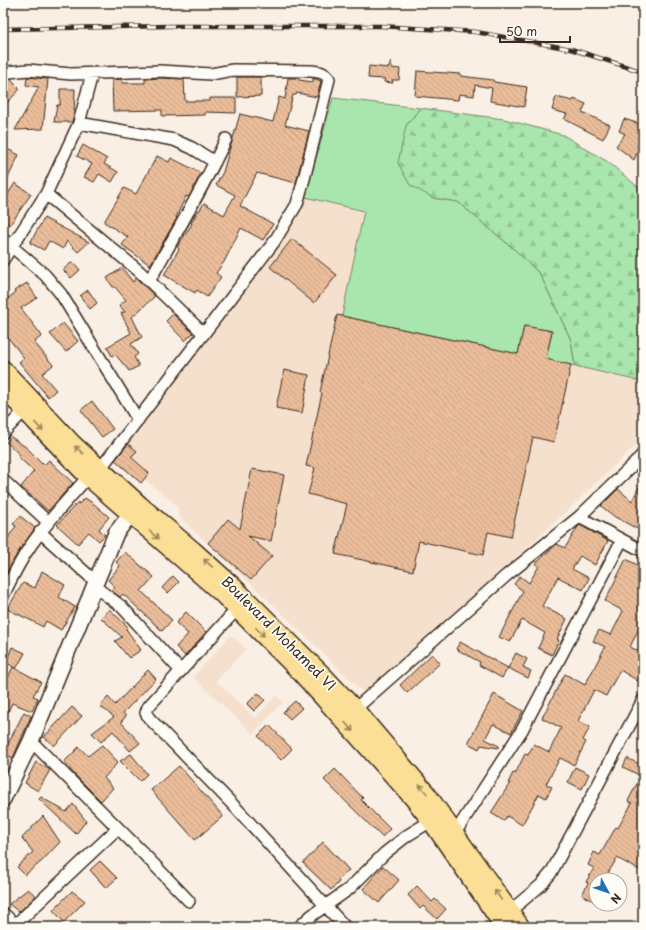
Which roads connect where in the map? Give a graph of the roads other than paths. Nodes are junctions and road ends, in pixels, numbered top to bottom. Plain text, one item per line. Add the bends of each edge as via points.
1 (92, 74) junction
2 (3, 75) edge
3 (79, 123) junction
4 (226, 139) dead end
5 (215, 162) junction
6 (46, 194) junction
7 (3, 239) edge
8 (12, 247) junction
9 (3, 260) edge
10 (149, 281) junction
11 (204, 334) junction
12 (3, 369) edge
13 (3, 388) edge
14 (24, 411) junction
15 (138, 420) junction
16 (3, 433) edge
17 (643, 454) edge
18 (94, 473) junction
19 (3, 480) edge
20 (135, 510) junction
21 (579, 517) junction
22 (48, 522) junction
23 (40, 532) junction
24 (622, 540) junction
25 (643, 551) edge
26 (95, 584) junction
27 (3, 596) edge
28 (237, 609) junction
29 (181, 671) junction
30 (643, 700) edge
31 (355, 710) junction
32 (31, 741) junction
33 (394, 765) junction
34 (3, 799) edge
35 (431, 821) junction
36 (118, 828) junction
37 (455, 833) junction
38 (188, 901) dead end
39 (325, 906) junction
40 (3, 913) edge
41 (507, 920) edge
42 (16, 926) edge
43 (299, 927) edge
44 (346, 927) edge
45 (521, 927) edge

1 - 2 street via 28,70
1 - 3 street
1 - 11 street via 160,71 211,74 233,70 311,71 323,72 329,79 297,204 274,242
3 - 5 street via 174,140
3 - 6 street
4 - 5 street
5 - 10 street
6 - 8 street
6 - 10 street
7 - 8 street
8 - 9 street
8 - 15 street via 45,275 61,294
10 - 11 street
11 - 15 street
18 -> 12 main road, Boulevard Mohamed VI via 73,444
13 - 14 main road, Boulevard Mohamed VI
14 - 16 street
14 -> 18 main road, Boulevard Mohamed VI
15 - 18 street
17 - 21 street
18 - 20 main road, Boulevard Mohamed VI
18 - 22 street
19 - 22 street
20 - 26 street via 116,534
20 -> 28 main road, Boulevard Mohamed VI
31 -> 20 main road, Boulevard Mohamed VI via 325,677 194,550
21 - 24 street
21 - 31 street via 507,575
22 - 23 street
23 - 26 street
23 - 27 street
24 - 25 street
24 - 37 street via 522,730
26 - 29 street via 122,607
26 - 32 street
28 - 29 street
28 -> 33 main road, Boulevard Mohamed VI
29 - 39 street via 148,707 146,713 149,718 237,808
30 - 41 street via 551,874
31 - 33 main road, Boulevard Mohamed VI
32 - 34 street
32 - 36 street
33 - 35 main road, Boulevard Mohamed VI
37 -> 33 main road, Boulevard Mohamed VI via 427,794
35 - 39 street via 385,853 349,889
35 - 41 main road, Boulevard Mohamed VI
36 - 38 street
36 - 42 street
41 -> 37 main road, Boulevard Mohamed VI
39 - 43 street
39 - 44 street
40 - 42 street
41 - 45 main road, Boulevard Mohamed VI

